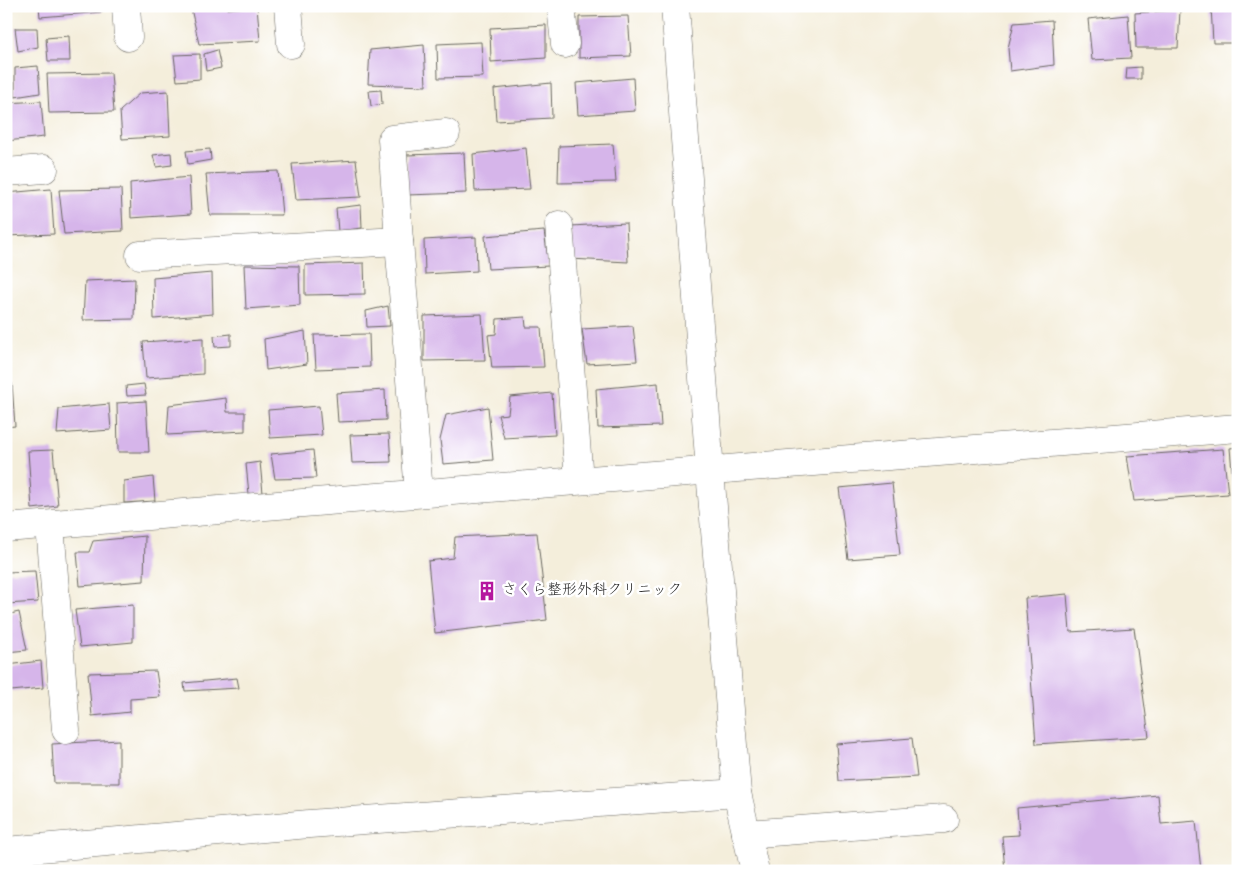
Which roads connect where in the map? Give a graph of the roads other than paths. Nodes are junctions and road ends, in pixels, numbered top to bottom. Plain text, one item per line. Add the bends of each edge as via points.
1 (126, 6) edge
2 (288, 6) edge
3 (561, 6) edge
4 (675, 6) edge
5 (128, 37) dead end
6 (291, 44) dead end
7 (565, 44) dead end
8 (446, 133) dead end
9 (44, 169) dead end
10 (6, 172) edge
11 (559, 225) dead end
12 (399, 241) junction
13 (140, 255) dead end
14 (1238, 428) edge
15 (710, 471) junction
16 (579, 480) junction
17 (419, 493) junction
18 (50, 525) junction
19 (6, 528) edge
20 (66, 730) dead end
21 (737, 793) junction
22 (944, 819) dead end
23 (746, 834) junction
24 (6, 851) edge
25 (755, 871) edge

1 - 5 street
2 - 6 street
3 - 7 street
4 - 15 street
8 - 12 street via 392,139
9 - 10 street
11 - 16 street
12 - 13 street
12 - 17 street
14 - 15 street
15 - 16 street
15 - 21 street
16 - 17 street
17 - 18 street
18 - 19 street
18 - 20 street
21 - 23 street
21 - 24 street via 309,824
22 - 23 street
23 - 25 street

